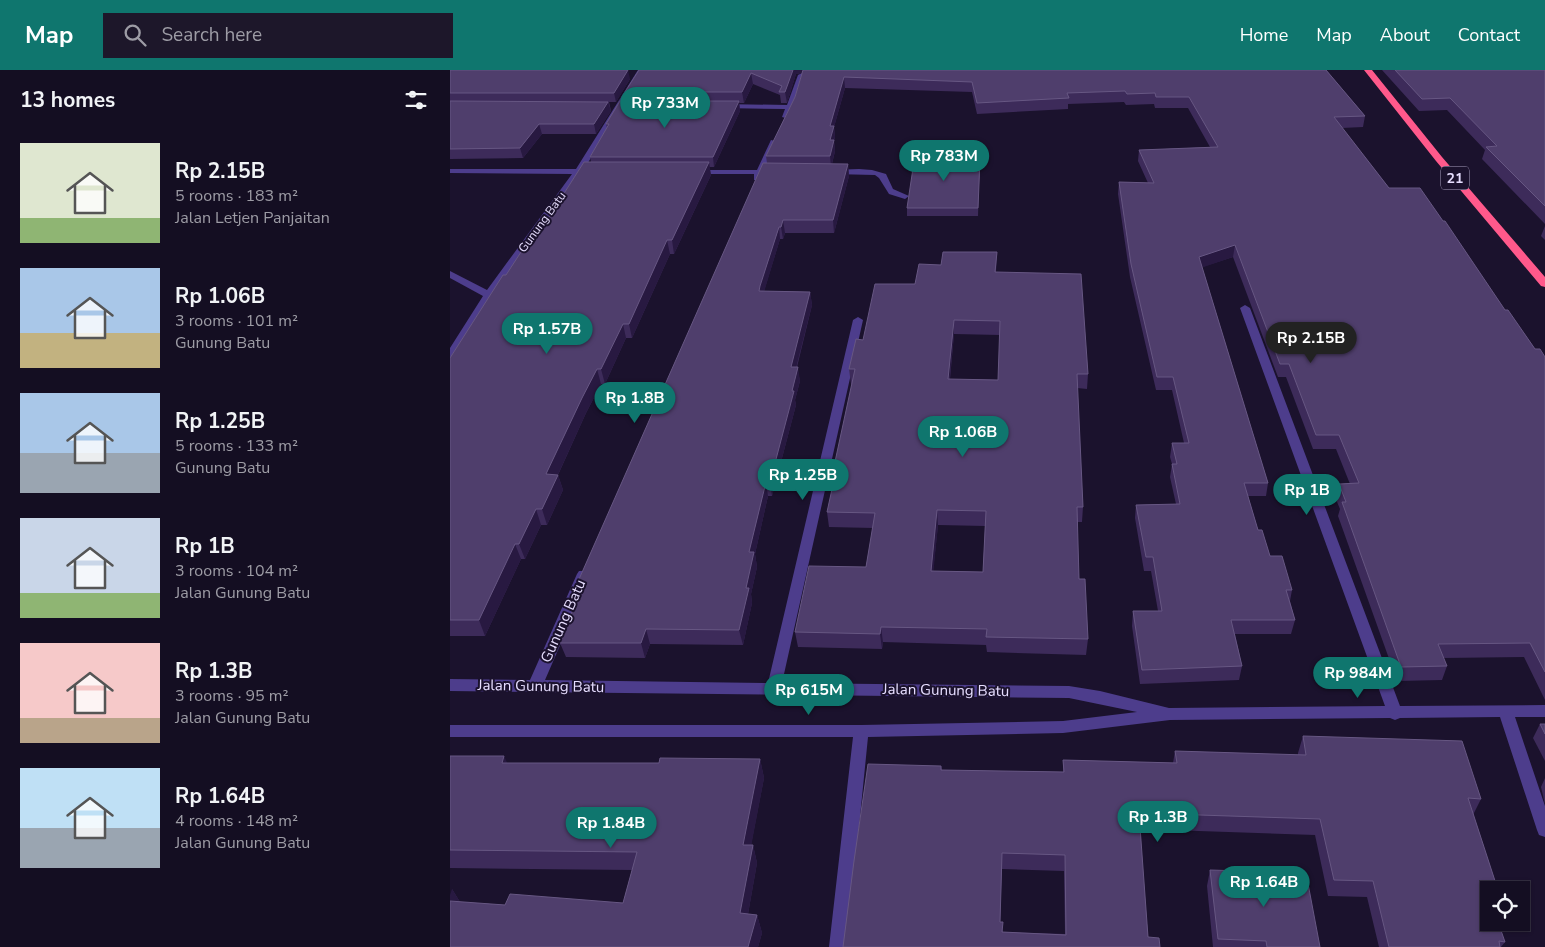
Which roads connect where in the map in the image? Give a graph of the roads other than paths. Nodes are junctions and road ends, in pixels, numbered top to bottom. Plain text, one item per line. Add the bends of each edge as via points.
1 (642, 70) edge
2 (1368, 70) edge
3 (802, 75) edge
4 (715, 106) edge
5 (791, 107) junction
6 (783, 123) edge
7 (779, 131) edge
8 (450, 171) edge
9 (578, 172) junction
10 (606, 172) edge
11 (683, 172) edge
12 (759, 172) junction
13 (775, 172) edge
14 (823, 172) edge
15 (751, 190) edge
16 (905, 196) dead end
17 (450, 274) edge
18 (1545, 284) edge
19 (489, 295) junction
20 (1245, 308) dead end
21 (858, 320) dead end
22 (450, 356) edge
23 (590, 560) edge
24 (450, 685) edge
25 (535, 686) junction
26 (774, 688) junction
27 (1505, 711) junction
28 (1545, 711) edge
29 (1170, 714) junction
30 (1395, 714) junction
31 (450, 731) edge
32 (861, 731) junction
33 (1545, 830) edge
34 (838, 947) edge

1 - 9 street, Gunung Batu
2 - 18 highway, 21
3 - 5 street
4 - 5 street
5 - 6 street
7 - 12 street
8 - 9 street, Gunung Batu
9 - 10 street, Gunung Batu
9 - 19 street, Gunung Batu
11 - 12 street
12 - 13 street
12 - 15 street
14 - 16 street via 875,172 883,176 890,192
17 - 19 street
19 - 22 street, Gunung Batu
20 - 30 street
21 - 26 street
23 - 25 street, Gunung Batu
24 - 25 street, Jalan Gunung Batu
25 - 26 street, Jalan Gunung Batu
26 - 29 street, Jalan Gunung Batu via 1068,692
27 - 28 street, Jalan Gunung Batu
27 - 30 street, Jalan Gunung Batu
27 - 33 street
29 - 30 street, Jalan Gunung Batu
29 - 32 street, Jalan Gunung Batu via 1082,726
31 - 32 street, Jalan Gunung Batu
32 - 34 street

